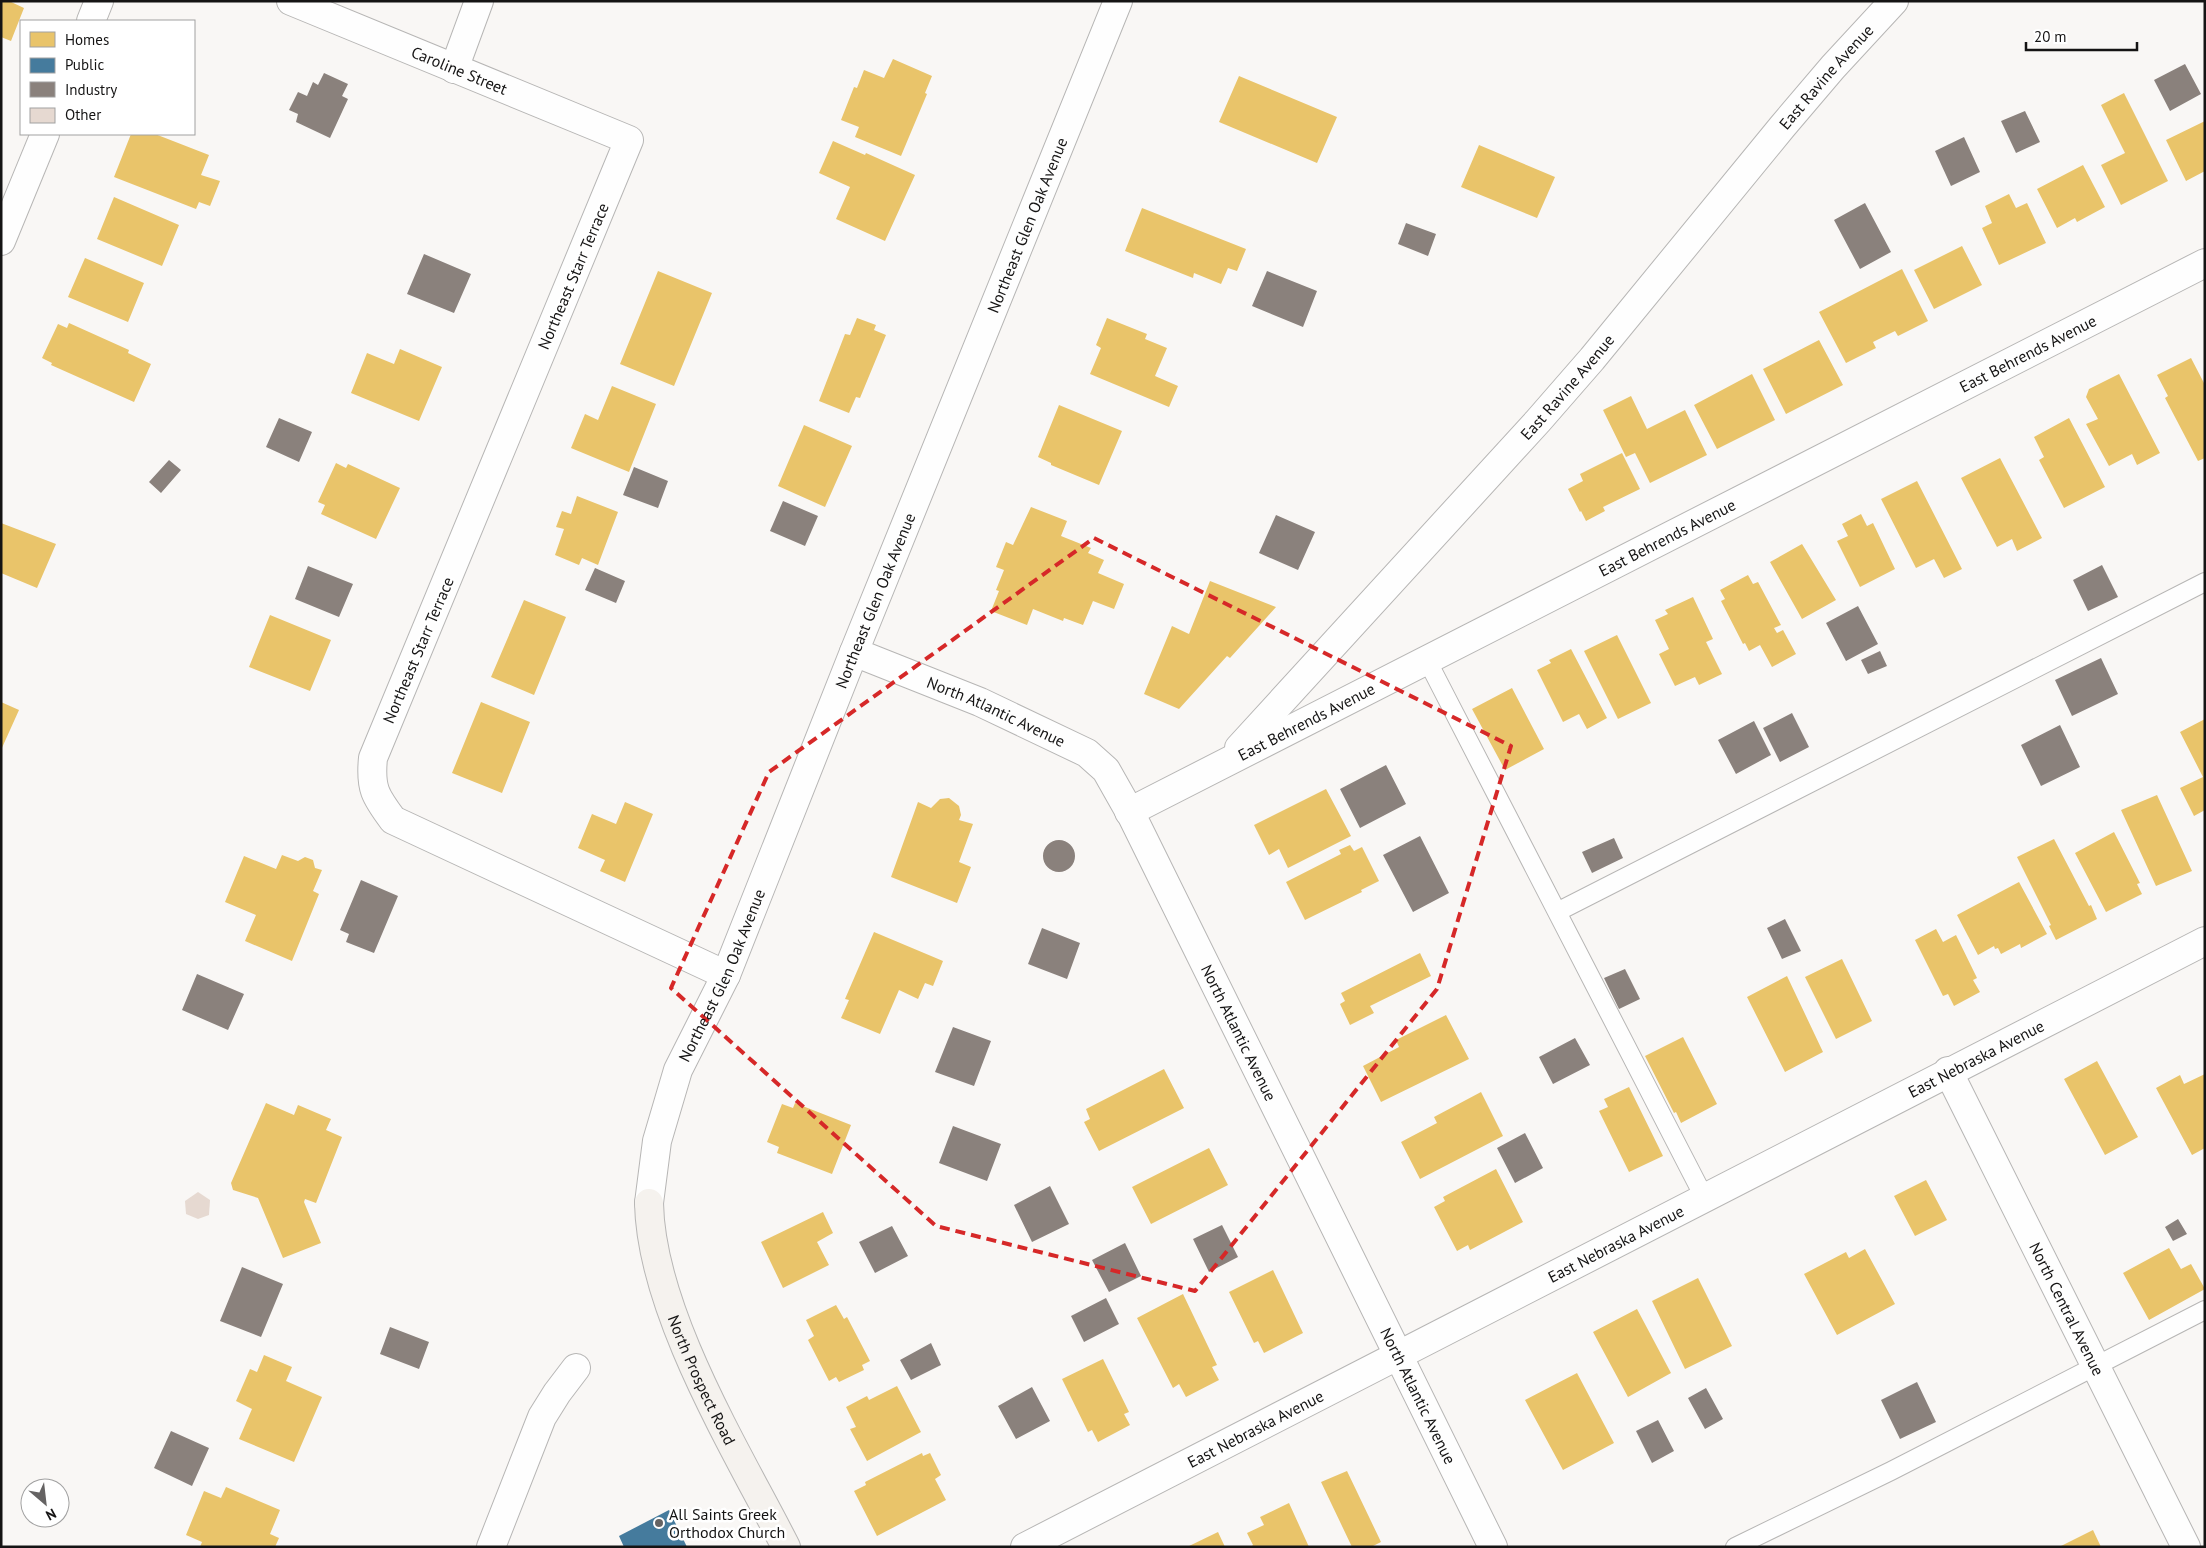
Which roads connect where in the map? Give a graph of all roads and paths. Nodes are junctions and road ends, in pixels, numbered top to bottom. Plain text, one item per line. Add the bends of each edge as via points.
1 (99, 1) edge
2 (290, 1) edge
3 (479, 1) edge
4 (1118, 1) edge
5 (1894, 1) edge
6 (91, 20) edge
7 (454, 69) junction
8 (45, 135) edge
9 (629, 140) joint
10 (1, 241) edge
11 (2205, 263) edge
12 (2205, 582) edge
13 (854, 652) junction
14 (1426, 660) junction
15 (1227, 761) junction
16 (1129, 812) junction
17 (1557, 912) junction
18 (2205, 941) edge
19 (726, 975) junction
20 (1948, 1071) junction
21 (1704, 1197) junction
22 (650, 1203) joint
23 (2205, 1310) edge
24 (1398, 1355) junction
25 (2096, 1366) junction
26 (576, 1368) dead end
27 (491, 1547) edge
28 (786, 1547) edge
29 (1025, 1547) edge
30 (1493, 1547) edge
31 (1735, 1547) edge
32 (2186, 1547) edge

1 - 6 street
2 - 7 street, Caroline Street
3 - 7 street
4 - 13 street, Northeast Glen Oak Avenue
5 - 15 street, East Ravine Avenue via 1769,142 1538,421
7 - 9 street, Caroline Street
8 - 10 street
9 - 19 street, Northeast Starr Terrace via 373,758 371,778 377,799 393,820
11 - 14 street, East Behrends Avenue
12 - 17 lane
13 - 16 street, North Atlantic Avenue via 980,702 1087,752 1106,770
13 - 19 street, Northeast Glen Oak Avenue
14 - 15 street, East Behrends Avenue
14 - 17 lane
15 - 16 street, East Behrends Avenue
16 - 24 street, North Atlantic Avenue
17 - 21 lane
18 - 20 street, East Nebraska Avenue
19 - 22 street, Northeast Glen Oak Avenue via 672,1087 657,1141
20 - 21 street, East Nebraska Avenue
20 - 25 street, North Central Avenue
21 - 24 street, East Nebraska Avenue
22 - 28 main road, North Prospect Road via 652,1236 659,1266 682,1337
23 - 25 lane
24 - 29 street, East Nebraska Avenue
24 - 30 street, North Atlantic Avenue
25 - 31 lane
25 - 32 street, North Central Avenue
26 - 27 street via 542,1417

